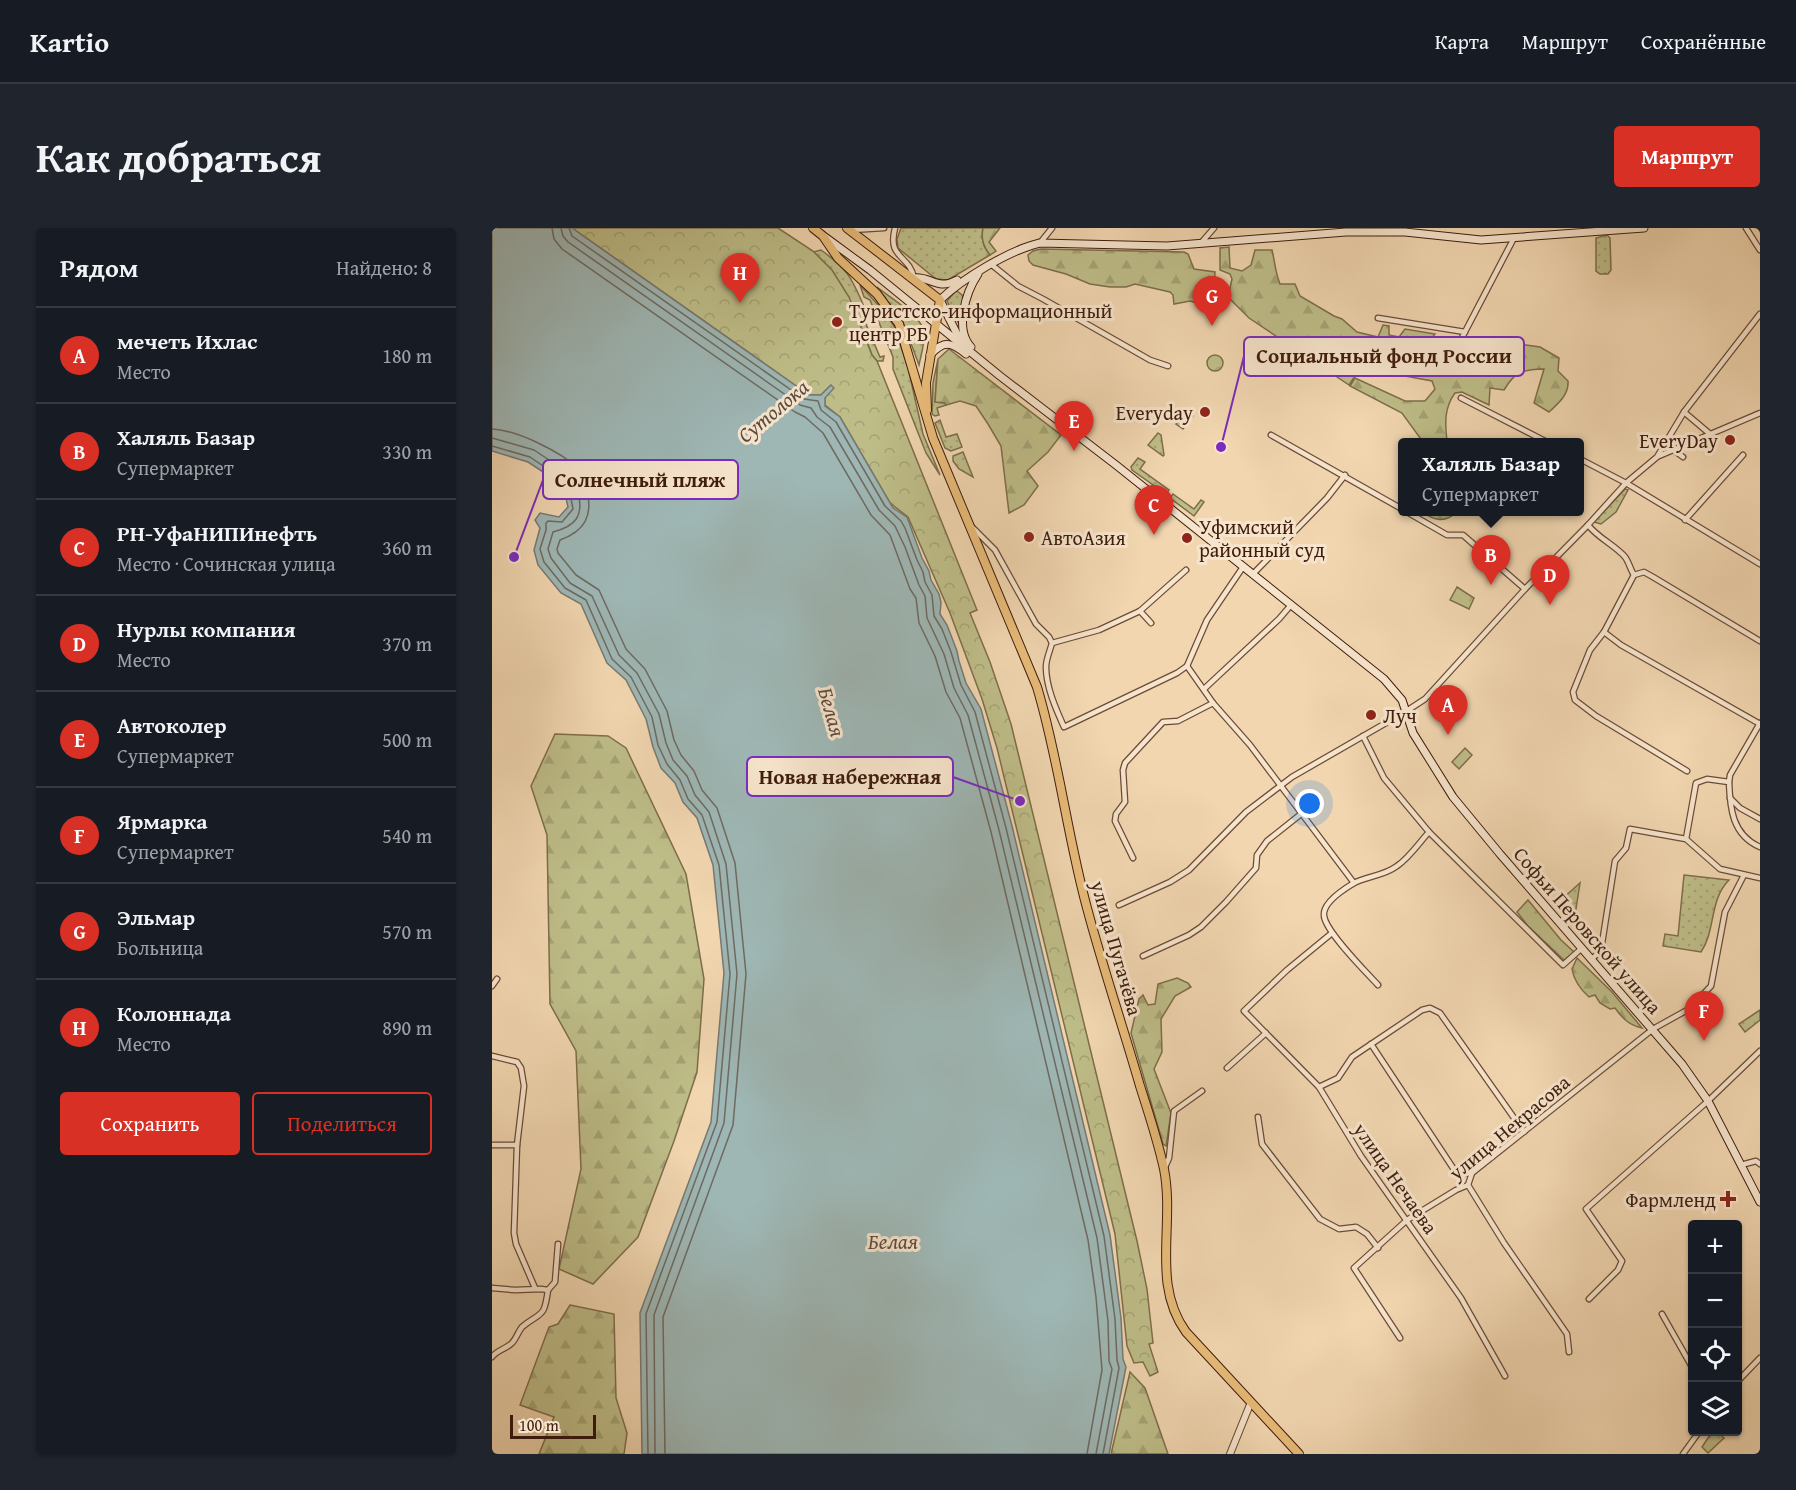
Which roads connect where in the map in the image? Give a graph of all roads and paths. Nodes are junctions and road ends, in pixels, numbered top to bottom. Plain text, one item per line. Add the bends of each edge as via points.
1 (813, 228) edge
2 (884, 228) edge
3 (895, 228) edge
4 (1052, 228) edge
5 (1214, 228) edge
6 (1644, 228) edge
7 (1746, 228) edge
8 (848, 229) edge
9 (823, 236) junction
10 (1514, 238) junction
11 (1040, 243) junction
12 (1201, 243) junction
13 (1760, 250) edge
14 (992, 265) junction
15 (980, 271) junction
16 (914, 278) junction
17 (940, 300) junction
18 (1760, 314) edge
19 (1378, 318) dead end
20 (936, 324) junction
21 (1466, 332) junction
22 (962, 344) junction
23 (1455, 351) dead end
24 (930, 355) junction
25 (1168, 366) dead end
26 (1000, 376) junction
27 (1461, 398) dead end
28 (1684, 412) junction
29 (1760, 413) edge
30 (928, 423) junction
31 (1710, 434) junction
32 (1271, 435) dead end
33 (1539, 438) edge
34 (1672, 449) junction
35 (1743, 454) dead end
36 (1657, 457) junction
37 (1683, 457) dead end
38 (1584, 461) edge
39 (1345, 475) junction
40 (1626, 483) junction
41 (1398, 507) edge
42 (1414, 516) edge
43 (1685, 520) junction
44 (969, 524) junction
45 (1588, 525) junction
46 (1760, 564) edge
47 (1243, 567) junction
48 (1186, 570) dead end
49 (1253, 574) junction
50 (1634, 575) junction
51 (1525, 589) junction
52 (1291, 605) junction
53 (1140, 611) junction
54 (1151, 623) dead end
55 (1604, 632) junction
56 (1760, 641) edge
57 (1052, 644) junction
58 (1187, 666) junction
59 (1204, 689) junction
60 (1213, 702) junction
61 (1406, 712) junction
62 (1760, 724) edge
63 (1363, 736) junction
64 (1687, 771) dead end
65 (1729, 782) junction
66 (1280, 786) junction
67 (1730, 798) junction
68 (1301, 814) junction
69 (1760, 819) edge
70 (1429, 832) junction
71 (1686, 839) junction
72 (1760, 847) edge
73 (1133, 858) dead end
74 (1744, 875) junction
75 (1760, 878) edge
76 (1354, 883) junction
77 (1119, 905) dead end
78 (1332, 933) junction
79 (1582, 948) junction
80 (1143, 956) dead end
81 (1592, 959) junction
82 (497, 979) dead end
83 (1378, 985) dead end
84 (492, 986) edge
85 (1653, 1029) junction
86 (1266, 1033) junction
87 (1371, 1044) junction
88 (1760, 1051) edge
89 (492, 1056) edge
90 (1227, 1068) dead end
91 (1318, 1088) junction
92 (1202, 1091) dead end
93 (1708, 1101) junction
94 (1258, 1118) dead end
95 (1524, 1132) junction
96 (492, 1145) edge
97 (517, 1145) junction
98 (1760, 1164) edge
99 (1741, 1165) junction
100 (1164, 1169) junction
101 (1472, 1173) junction
102 (1468, 1185) junction
103 (1760, 1202) edge
104 (1407, 1220) junction
105 (558, 1244) dead end
106 (1378, 1248) junction
107 (492, 1288) edge
108 (535, 1288) junction
109 (548, 1290) junction
110 (1589, 1299) dead end
111 (1662, 1314) dead end
112 (1400, 1338) dead end
113 (1569, 1352) dead end
114 (492, 1357) edge
115 (1760, 1358) edge
116 (1688, 1360) edge
117 (1505, 1376) dead end
118 (1742, 1376) edge
119 (1251, 1402) junction
120 (1696, 1436) edge
121 (1230, 1454) edge
122 (1299, 1454) edge
123 (1683, 1454) edge

1 - 9 main road
2 - 8 street
3 - 16 street via 894,249
4 - 11 street
5 - 12 street
6 - 10 main road
7 - 13 street
8 - 16 main road
9 - 20 main road
9 - 30 main road via 838,258 886,304 899,324
10 - 12 main road via 1480,240 1404,232 1346,232
10 - 21 street
11 - 12 main road
11 - 14 main road
14 - 15 main road
14 - 25 street via 1017,286 1150,360
15 - 16 main road via 950,284
15 - 17 main road
15 - 26 main road via 965,301 965,340
16 - 17 main road
17 - 20 main road
17 - 22 main road
18 - 28 street
19 - 21 street
20 - 22 main road
20 - 24 main road
21 - 23 street
22 - 26 main road
24 - 26 main road via 951,344
24 - 30 main road via 926,383
26 - 47 main road, Софьи Перовской улица
27 - 33 street
28 - 31 street
28 - 36 street
29 - 31 street
30 - 44 main road, улица Пугачёва
31 - 34 street
32 - 39 street
34 - 36 street
34 - 37 street
35 - 43 street
36 - 40 street
38 - 40 street
39 - 41 street
39 - 49 street
40 - 43 street
40 - 45 street
42 - 51 street via 1447,535 1463,535
43 - 46 street
44 - 57 street via 995,550 1036,624
44 - 100 main road, улица Пугачёва via 1037,687 1087,908
45 - 50 street via 1626,558
45 - 51 street
47 - 49 main road, Софьи Перовской улица
47 - 58 street via 1207,620
48 - 53 street
49 - 52 main road, Софьи Перовской улица
50 - 55 street
50 - 56 street via 1644,572
51 - 61 street via 1425,699
52 - 59 street
52 - 61 main road, Софьи Перовской улица via 1384,679 1402,700
53 - 54 street
53 - 57 street via 1099,630
55 - 62 street
55 - 64 street via 1590,650 1573,692 1575,700
57 - 58 street via 1047,676 1064,726
58 - 59 street
59 - 60 street
60 - 66 street
60 - 73 street via 1178,722 1162,722 1125,763 1125,802 1115,821
61 - 63 street
61 - 79 main road, Софьи Перовской улица via 1413,733 1453,797
62 - 65 street
63 - 66 street
63 - 70 street via 1384,778
65 - 67 street
65 - 71 street via 1707,779 1696,783
66 - 68 street
66 - 77 street via 1246,812 1189,870
67 - 69 street
67 - 72 street via 1736,826 1744,837
68 - 76 street
68 - 80 street via 1267,842 1257,855 1256,868 1201,927
70 - 76 street via 1397,866
70 - 79 street via 1563,965
71 - 74 street via 1720,869
71 - 81 street via 1630,829 1626,848 1615,861 1601,950
74 - 75 street
74 - 85 street, улица Некрасова via 1725,912 1711,986 1689,1009
76 - 78 street via 1329,901 1324,911
78 - 83 street
78 - 86 street, улица Нечаева via 1244,1011
79 - 81 main road, Софьи Перовской улица
81 - 85 main road, Софьи Перовской улица
82 - 84 street
85 - 93 main road, Софьи Перовской улица
85 - 95 street, улица Некрасова
86 - 90 street
86 - 91 street, улица Нечаева
87 - 91 street via 1352,1057 1338,1078
87 - 95 street via 1422,1010 1430,1008 1440,1013
87 - 101 street via 1457,1174
88 - 93 street
89 - 97 street via 517,1062 521,1068 524,1086
91 - 104 street, улица Нечаева
92 - 100 street via 1174,1111 1169,1158
93 - 99 main road, Софьи Перовской улица
93 - 110 street via 1586,1209 1622,1261
94 - 106 street via 1262,1144 1320,1220 1339,1229 1356,1227
95 - 101 street, улица Некрасова
96 - 97 street
97 - 108 street via 516,1244
98 - 99 street via 1756,1161
99 - 103 main road, Софьи Перовской улица
100 - 119 main road, улица Пугачёва via 1170,1304 1186,1332
101 - 102 street, улица Некрасова
102 - 104 street, улица Некрасова
102 - 113 street via 1567,1334
104 - 106 street, улица Некрасова
104 - 117 street, улица Нечаева via 1461,1298
105 - 109 street via 555,1282
106 - 112 street, улица Некрасова via 1354,1268
107 - 108 street
108 - 109 street
109 - 114 street via 542,1314
111 - 116 street
115 - 118 street
119 - 121 street
119 - 122 main road, улица Пугачёва
120 - 123 street

